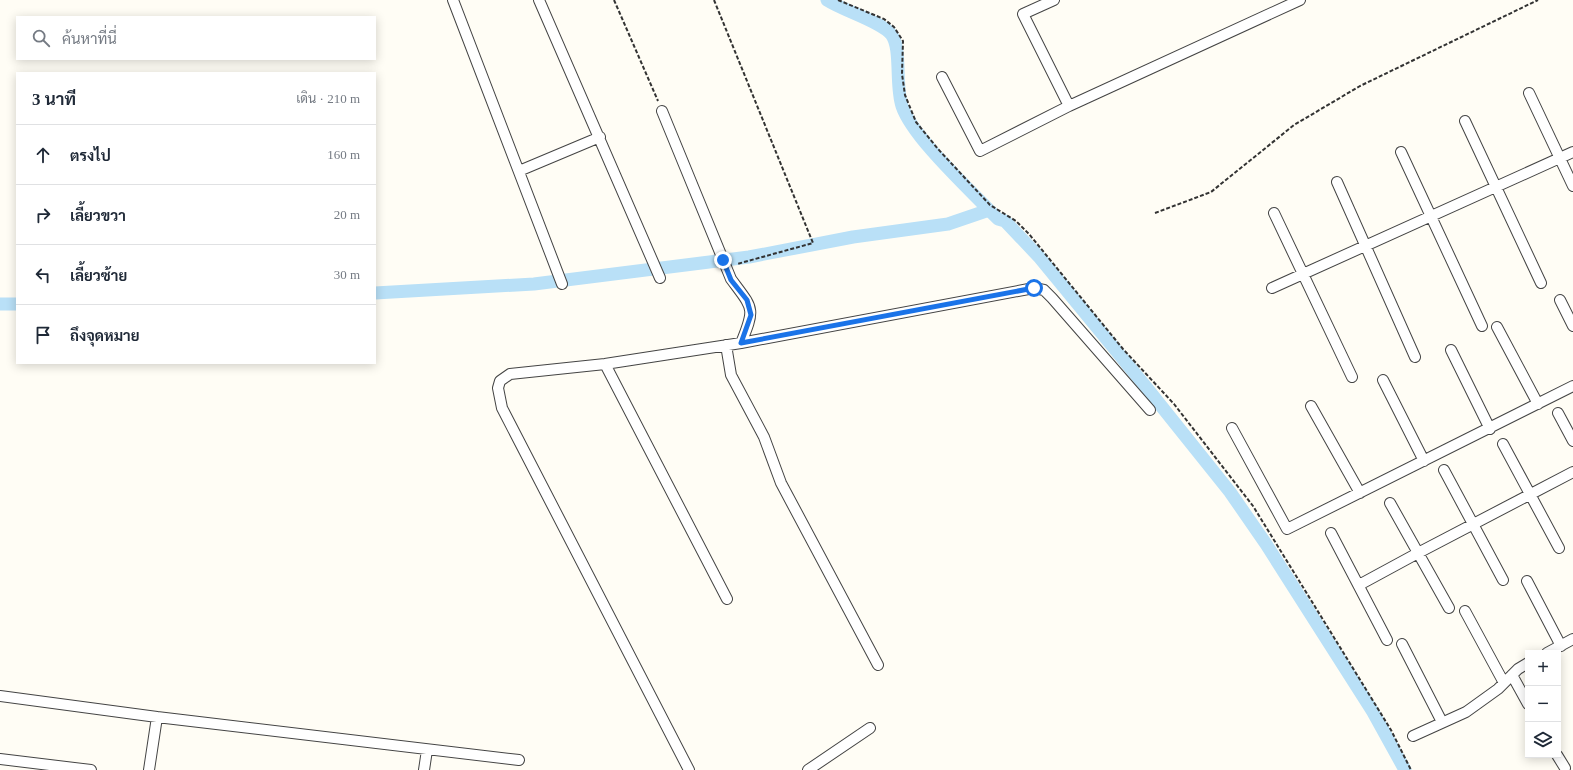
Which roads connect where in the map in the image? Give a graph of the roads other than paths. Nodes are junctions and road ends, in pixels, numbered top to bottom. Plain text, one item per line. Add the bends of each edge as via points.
1 (453, 0) edge
2 (539, 0) edge
3 (1054, 0) edge
4 (1300, 0) edge
5 (942, 77) dead end
6 (1529, 93) dead end
7 (1069, 106) junction
8 (662, 111) road end
9 (1465, 121) dead end
10 (600, 137) junction
11 (1401, 152) dead end
12 (1573, 152) edge
13 (1560, 158) junction
14 (519, 171) junction
15 (1337, 182) dead end
16 (1573, 186) edge
17 (1496, 187) junction
18 (1274, 213) dead end
19 (1430, 217) junction
20 (1366, 246) junction
21 (1303, 275) junction
22 (660, 278) dead end
23 (1541, 283) dead end
24 (562, 284) dead end
25 (1272, 288) dead end
26 (1560, 300) dead end
27 (1482, 326) dead end
28 (1573, 326) edge
29 (1497, 327) dead end
30 (741, 343) junction
31 (726, 345) junction
32 (1451, 350) dead end
33 (1415, 357) dead end
34 (605, 364) junction
35 (1352, 377) dead end
36 (1383, 380) dead end
37 (1573, 386) edge
38 (1538, 404) junction
39 (1312, 406) dead end
40 (1150, 410) dead end
41 (1558, 413) dead end
42 (1232, 428) dead end
43 (1490, 429) junction
44 (1573, 441) edge
45 (1503, 444) dead end
46 (1424, 461) junction
47 (1444, 470) dead end
48 (1573, 472) edge
49 (1360, 493) junction
50 (1530, 494) junction
51 (1390, 503) dead end
52 (1473, 524) junction
53 (1332, 533) dead end
54 (1559, 548) dead end
55 (1418, 553) junction
56 (1503, 580) dead end
57 (1527, 581) dead end
58 (1359, 586) junction
59 (727, 599) dead end
60 (1449, 608) dead end
61 (1464, 611) dead end
62 (1573, 639) edge
63 (1388, 640) dead end
64 (1402, 644) dead end
65 (1561, 646) junction
66 (1553, 650) edge
67 (878, 665) dead end
68 (1525, 665) edge
69 (1512, 675) junction
70 (1504, 683) junction
71 (0, 696) edge
72 (1525, 699) edge
73 (157, 717) junction
74 (1442, 722) junction
75 (870, 728) dead end
76 (1413, 736) dead end
77 (427, 750) junction
78 (1559, 758) edge
79 (0, 759) edge
80 (519, 760) dead end
81 (1565, 768) dead end
82 (90, 770) edge
83 (150, 770) edge
84 (424, 770) edge
85 (689, 770) edge
86 (808, 770) edge

1 - 14 street
2 - 10 street
3 - 7 street via 1023,14
4 - 7 street
5 - 7 street via 980,151
6 - 13 street
8 - 30 street via 731,280 747,300 751,315
9 - 17 street
10 - 14 street
10 - 22 street
11 - 19 street
12 - 13 street
13 - 16 street
13 - 17 street
14 - 24 street
15 - 20 street
17 - 19 street
17 - 23 street
18 - 21 street
19 - 20 street
19 - 27 street
20 - 21 street
20 - 33 street
21 - 25 street
21 - 35 street
26 - 28 street
29 - 38 street
30 - 31 street
30 - 40 street via 1034,288 1044,290 1052,298
31 - 34 street
31 - 67 street via 731,375 764,437 781,483
32 - 43 street
34 - 59 street
34 - 85 street via 510,374 500,381 498,395 502,408
36 - 46 street
37 - 38 street
38 - 43 street
39 - 49 street
41 - 44 street
42 - 49 street via 1286,529
43 - 46 street
45 - 50 street
46 - 49 street
47 - 52 street
48 - 50 street
50 - 52 street
50 - 54 street
51 - 55 street
52 - 55 street
52 - 56 street
53 - 58 street
55 - 58 street
55 - 60 street
57 - 65 street
58 - 63 street
61 - 70 street
62 - 65 street
64 - 74 street
65 - 66 street
68 - 69 street
69 - 70 street
69 - 72 street
70 - 74 street via 1466,712
71 - 73 street
73 - 77 street
73 - 83 street
74 - 76 street
75 - 86 street
77 - 80 street
77 - 84 street
78 - 81 street
79 - 82 street

